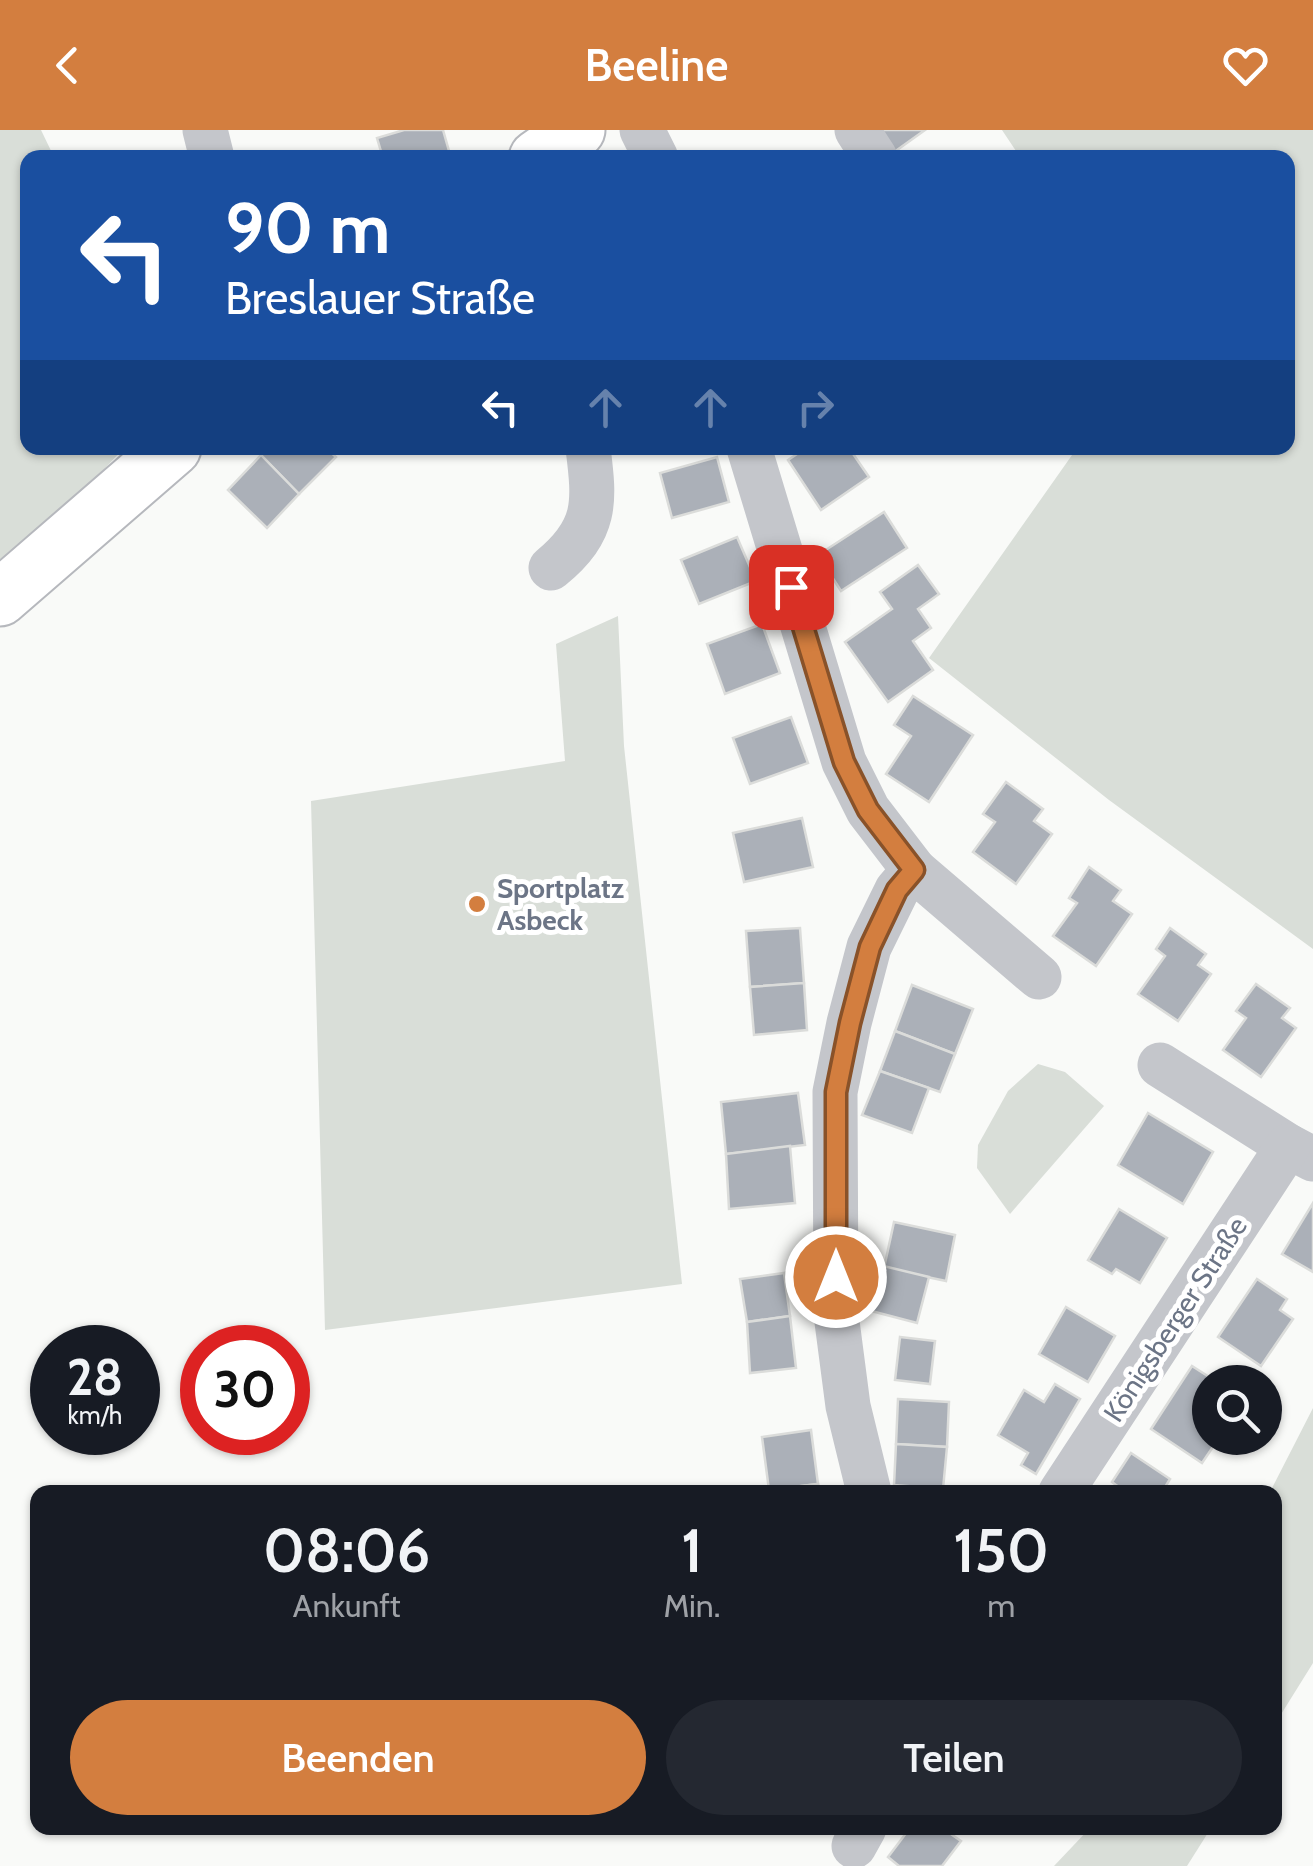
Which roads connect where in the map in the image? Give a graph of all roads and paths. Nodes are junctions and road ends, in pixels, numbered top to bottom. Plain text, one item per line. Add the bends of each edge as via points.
1 (576, 130) edge
2 (548, 150) edge
3 (165, 455) edge
4 (589, 455) edge
5 (751, 455) edge
6 (551, 568) dead end
7 (0, 598) edge
8 (914, 870) junction
9 (1039, 977) dead end
10 (1160, 1064) dead end
11 (1301, 1152) edge
12 (867, 1485) edge
13 (1066, 1485) edge

1 - 2 main road
3 - 7 main road
4 - 6 street via 588,525
5 - 8 street via 844,762 868,810
8 - 9 street
8 - 12 street via 870,947 836,1092 836,1314
10 - 11 street, Königsberger Straße
11 - 13 street, Königsberger Straße

